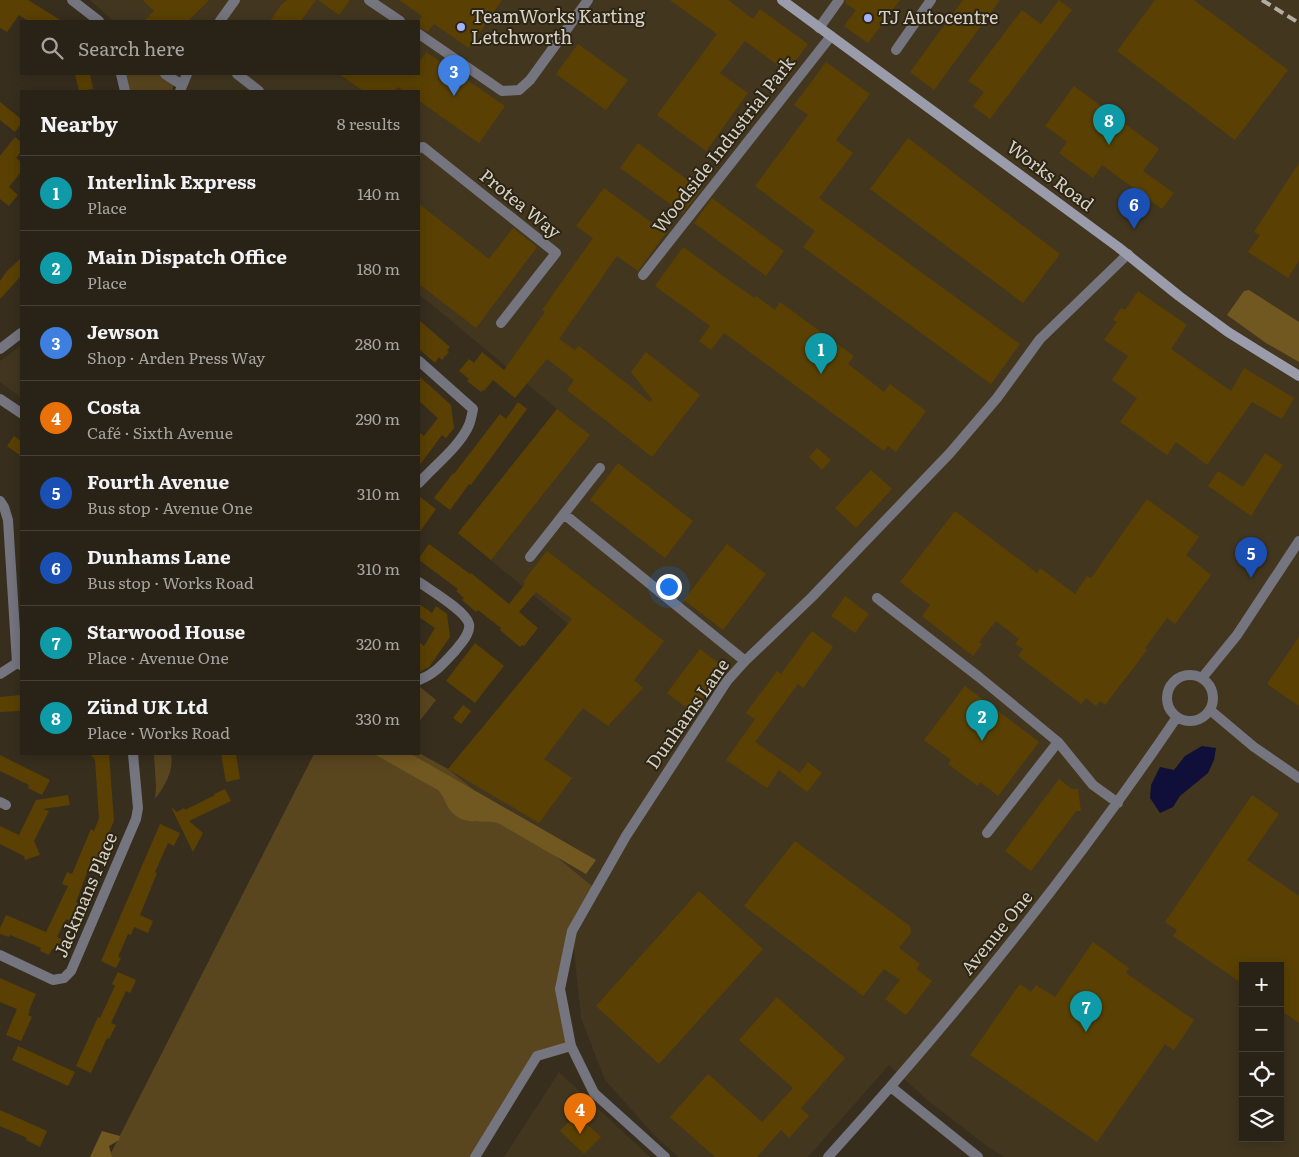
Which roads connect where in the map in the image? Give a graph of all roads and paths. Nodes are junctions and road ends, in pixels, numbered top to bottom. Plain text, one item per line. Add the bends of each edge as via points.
1 (72, 0) edge
2 (235, 0) edge
3 (369, 0) edge
4 (588, 0) edge
5 (782, 0) edge
6 (839, 0) edge
7 (931, 0) edge
8 (98, 20) edge
9 (221, 20) edge
10 (399, 20) edge
11 (819, 28) junction
12 (420, 35) edge
13 (831, 36) junction
14 (896, 50) dead end
15 (121, 75) edge
16 (166, 75) edge
17 (187, 75) edge
18 (238, 75) edge
19 (181, 88) edge
20 (125, 90) edge
21 (258, 90) edge
22 (420, 148) edge
23 (1128, 254) junction
24 (643, 275) dead end
25 (501, 322) dead end
26 (20, 333) edge
27 (0, 349) edge
28 (420, 362) edge
29 (1299, 376) edge
30 (0, 399) edge
31 (20, 412) edge
32 (600, 468) dead end
33 (420, 482) edge
34 (0, 501) edge
35 (564, 514) junction
36 (1299, 541) edge
37 (530, 557) dead end
38 (420, 583) edge
39 (877, 598) dead end
40 (745, 661) junction
41 (19, 664) edge
42 (0, 674) edge
43 (1202, 678) junction
44 (420, 680) edge
45 (1210, 710) junction
46 (1177, 717) junction
47 (1058, 742) junction
48 (133, 755) edge
49 (1299, 778) edge
50 (1118, 803) junction
51 (987, 833) dead end
52 (0, 955) edge
53 (571, 1046) junction
54 (891, 1087) junction
55 (475, 1157) edge
56 (665, 1157) edge
57 (828, 1157) edge
58 (978, 1157) edge

1 - 8 street
2 - 9 street
3 - 10 street
4 - 12 street via 530,80 519,90 502,91
5 - 11 street, Works Road
6 - 11 street
7 - 14 street
11 - 13 street, Works Road
13 - 23 street, Works Road
13 - 24 street, Woodside Industrial Park
15 - 20 street
16 - 19 street
17 - 19 street
18 - 21 street
22 - 25 street, Protea Way via 556,254
23 - 29 street, Works Road via 1228,332
23 - 40 street, Dunhams Lane via 1040,339 997,398 950,453 805,604
26 - 27 street
28 - 33 street via 473,409 469,425 460,439
30 - 31 street
32 - 35 street
34 - 41 street via 8,520
35 - 37 street
35 - 40 street
36 - 43 street via 1237,635
38 - 44 street via 456,609 469,624 468,633 444,664 432,675
39 - 47 street
40 - 53 street, Dunhams Lane via 727,681 683,747 626,836 572,931 560,989
41 - 42 street
43 - 45 street via 1213,692
43 - 46 street via 1185,676 1172,685 1168,702
45 - 46 street via 1195,721
45 - 49 street via 1254,747
46 - 50 street, Avenue One
47 - 50 street via 1093,785
47 - 51 street
48 - 52 street, Jackmans Place via 136,819 71,971 64,978 53,980
50 - 54 street, Avenue One via 1024,927
53 - 55 street via 537,1056
53 - 56 street, Dunhams Lane via 594,1093
54 - 57 street, Avenue One
54 - 58 street

